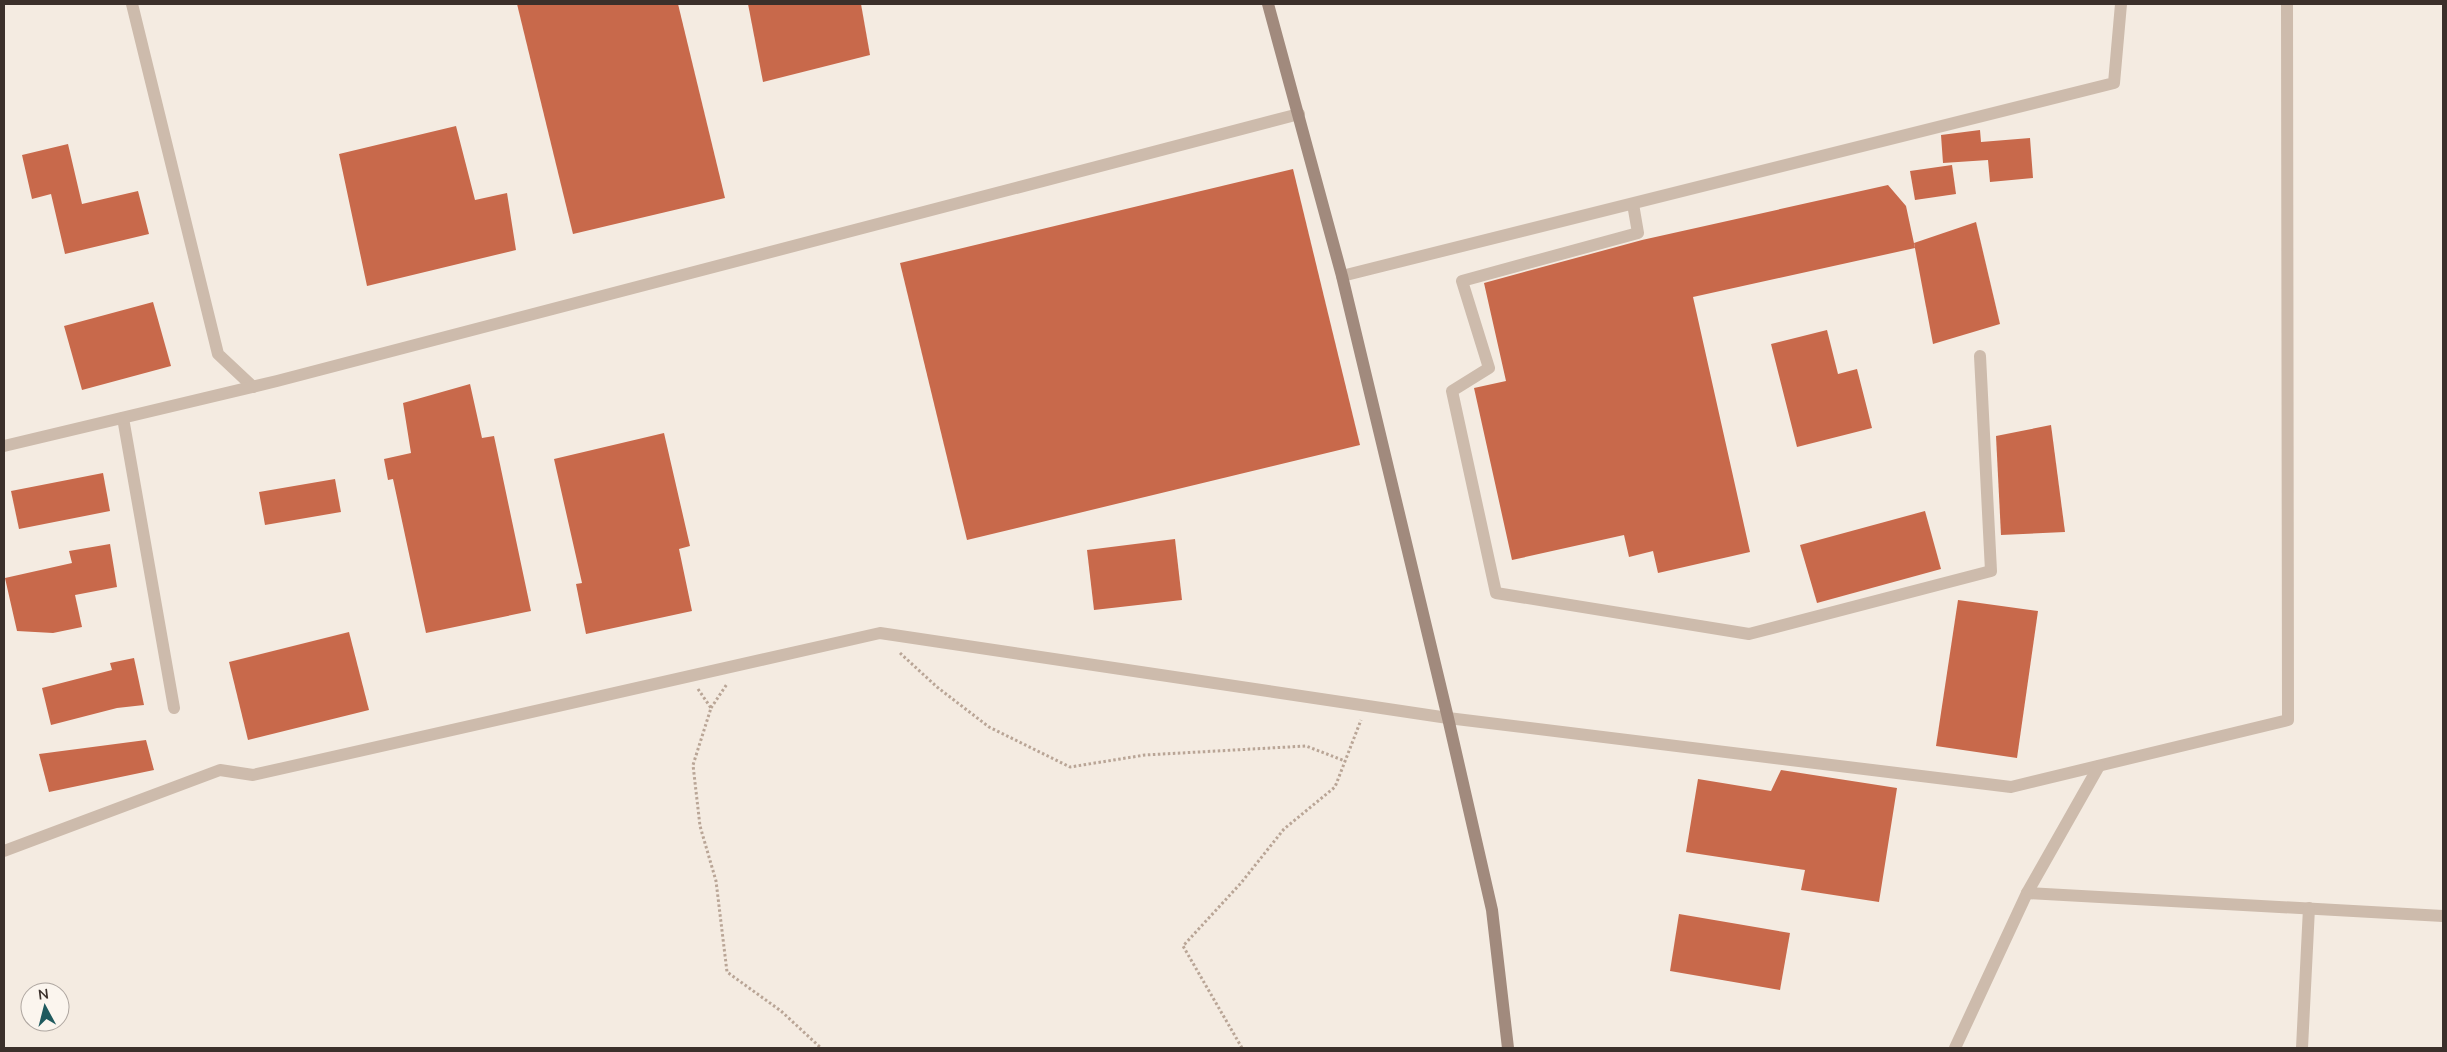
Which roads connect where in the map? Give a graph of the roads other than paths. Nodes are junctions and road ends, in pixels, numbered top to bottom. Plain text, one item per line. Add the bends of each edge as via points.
1 (132, 4) edge
2 (1268, 4) edge
3 (2121, 4) edge
4 (2287, 4) edge
5 (1299, 114) junction
6 (1633, 204) junction
7 (1342, 276) junction
8 (1980, 356) dead end
9 (253, 387) junction
10 (123, 418) junction
11 (4, 446) edge
12 (174, 708) dead end
13 (1448, 718) junction
14 (2099, 766) junction
15 (4, 851) edge
16 (2027, 893) junction
17 (2309, 908) junction
18 (2443, 916) edge
19 (1508, 1048) edge
20 (1955, 1048) edge
21 (2302, 1048) edge

1 - 9 street via 218,354
2 - 5 main road
3 - 6 street via 2114,83
4 - 14 street via 2288,720
5 - 7 main road
5 - 9 street
6 - 7 street
6 - 8 street via 1638,233 1462,281 1489,368 1452,391 1496,593 1749,634 1991,571
7 - 13 main road
9 - 10 street
10 - 11 street
10 - 12 street
13 - 14 street via 2011,788
13 - 15 street via 880,633 253,775 220,770
13 - 19 main road via 1492,910
14 - 16 street
16 - 17 street
16 - 20 street
17 - 18 street
17 - 21 street

